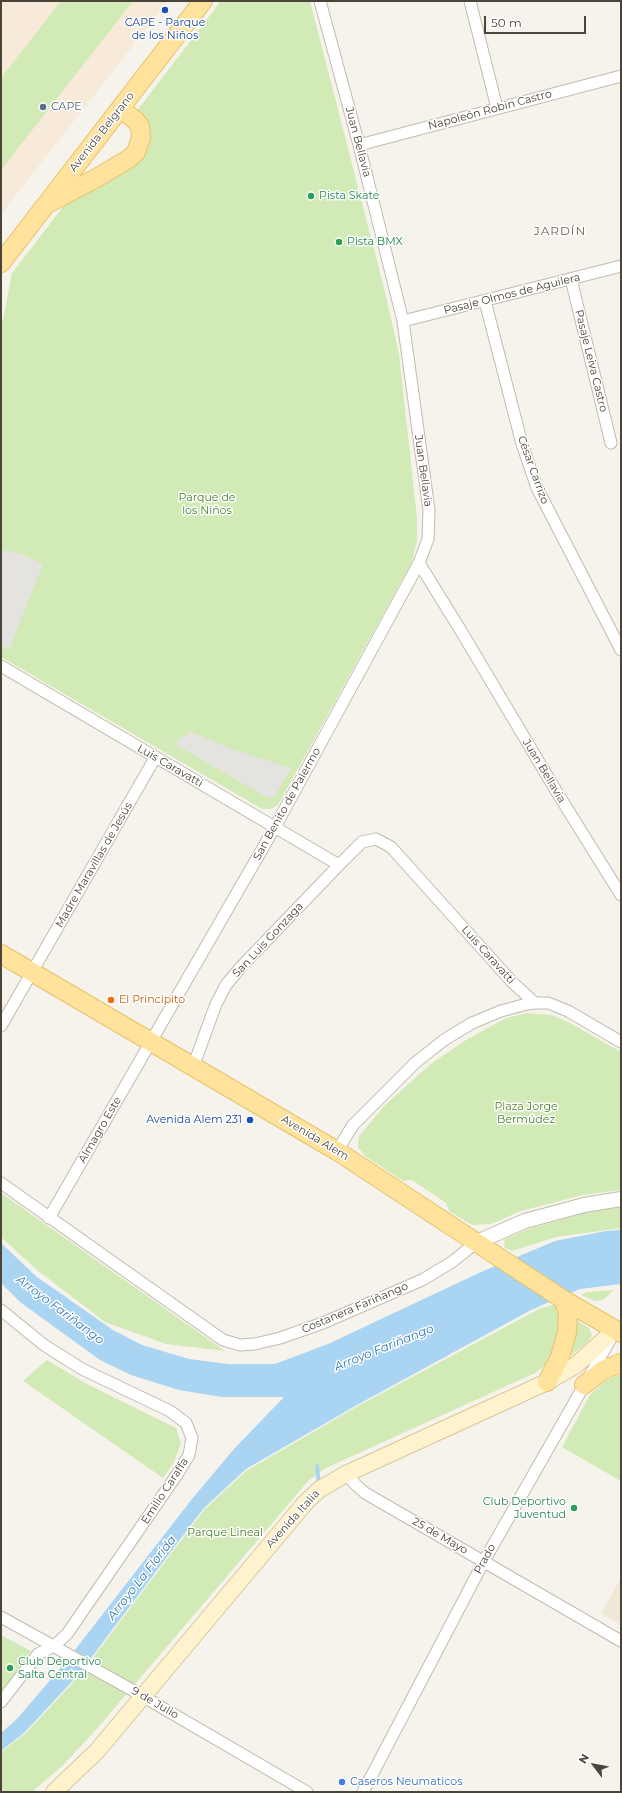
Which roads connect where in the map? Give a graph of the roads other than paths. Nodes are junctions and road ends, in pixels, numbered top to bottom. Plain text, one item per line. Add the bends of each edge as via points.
1 (203, 1) edge
2 (320, 1) edge
3 (470, 1) edge
4 (621, 76) edge
5 (121, 108) junction
6 (497, 108) junction
7 (359, 145) junction
8 (45, 206) junction
9 (1, 263) edge
10 (621, 266) edge
11 (571, 279) junction
12 (484, 300) junction
13 (403, 321) junction
14 (612, 443) dead end
15 (419, 563) junction
16 (621, 650) edge
17 (1, 666) edge
18 (155, 758) junction
19 (275, 827) junction
20 (376, 839) joint
21 (339, 865) junction
22 (621, 895) edge
23 (1, 954) edge
24 (33, 972) junction
25 (535, 1003) junction
26 (1, 1026) edge
27 (151, 1042) junction
28 (621, 1042) edge
29 (193, 1066) junction
30 (337, 1151) junction
31 (1, 1183) edge
32 (621, 1199) edge
33 (49, 1218) junction
34 (476, 1242) junction
35 (564, 1300) junction
36 (1, 1310) edge
37 (619, 1329) edge
38 (621, 1363) edge
39 (547, 1382) junction
40 (584, 1385) junction
41 (346, 1474) junction
42 (484, 1561) junction
43 (1, 1617) edge
44 (621, 1641) edge
45 (54, 1646) junction
46 (143, 1696) junction
47 (1, 1702) edge
48 (54, 1792) edge
49 (307, 1792) edge
50 (363, 1792) edge

1 - 5 main road, Avenida Belgrano
2 - 7 street, Juan Bellavia
3 - 6 street
4 - 6 street, Napoleón Robin Castro
5 - 8 main road, Avenida Belgrano
5 - 8 main road via 140,126 141,138 136,152 100,176
6 - 7 street, Napoleón Robin Castro
7 - 13 street, Juan Bellavia
8 - 9 main road, Avenida Belgrano
10 - 11 street, Pasaje Olmos de Aguilera
11 - 12 street, Pasaje Olmos de Aguilera
11 - 14 street, Pasaje Leiva Castro
12 - 13 street, Pasaje Olmos de Aguilera
12 - 16 street, César Carrizo via 522,444 538,488
13 - 15 street, Juan Bellavia via 429,510 428,539
15 - 19 street, San Benito de Palermo
15 - 22 street, Juan Bellavia
17 - 18 street, Luis Caravatti
18 - 19 street, Luis Caravatti
18 - 24 street, Madre Maravillas de Jesús
19 - 21 street, Luis Caravatti
19 - 27 street, San Benito de Palermo
20 - 21 street, San Luis Gonzaga via 362,842
20 - 25 street, Luis Caravatti via 391,847 512,982
21 - 29 street, San Luis Gonzaga via 226,985 216,1004
23 - 24 main road, Avenida Alem
24 - 26 street, Madre Maravillas de Jesús
24 - 27 main road, Avenida Alem
25 - 28 street via 548,1003 568,1011
25 - 30 street via 501,1011 472,1023 444,1040 415,1063 366,1112 353,1126
27 - 29 main road, Avenida Alem
27 - 33 street, Almagro Este
29 - 30 main road, Avenida Alem
30 - 34 main road, Avenida Alem
31 - 33 street, Costanera Fariñango
32 - 34 street, Costanera Fariñango via 584,1205 525,1221
33 - 34 street, Costanera Fariñango via 223,1340 240,1345 255,1344 323,1323 422,1280 452,1262
34 - 35 main road, Avenida Alem
35 - 37 main road, Avenida Alem
35 - 39 main road via 568,1315 567,1332 560,1357
36 - 45 street, Emilio Caraffa via 44,1345 82,1369 170,1410 186,1423 192,1438 189,1455 176,1476 67,1634
37 - 39 main road, Avenida Italia via 576,1365
37 - 40 street, Prado
38 - 40 main road via 602,1370
39 - 41 main road, Avenida Italia
40 - 42 street, Prado
41 - 42 street, 25 de Mayo via 365,1493
41 - 46 main road, Avenida Italia via 320,1489 306,1502
42 - 44 street, 25 de Mayo
42 - 50 street, Prado
43 - 45 street, 9 de Julio
45 - 46 street, 9 de Julio
45 - 47 street, Emilio Caraffa via 38,1654
46 - 48 main road, Avenida Italia via 97,1751
46 - 49 street, 9 de Julio

